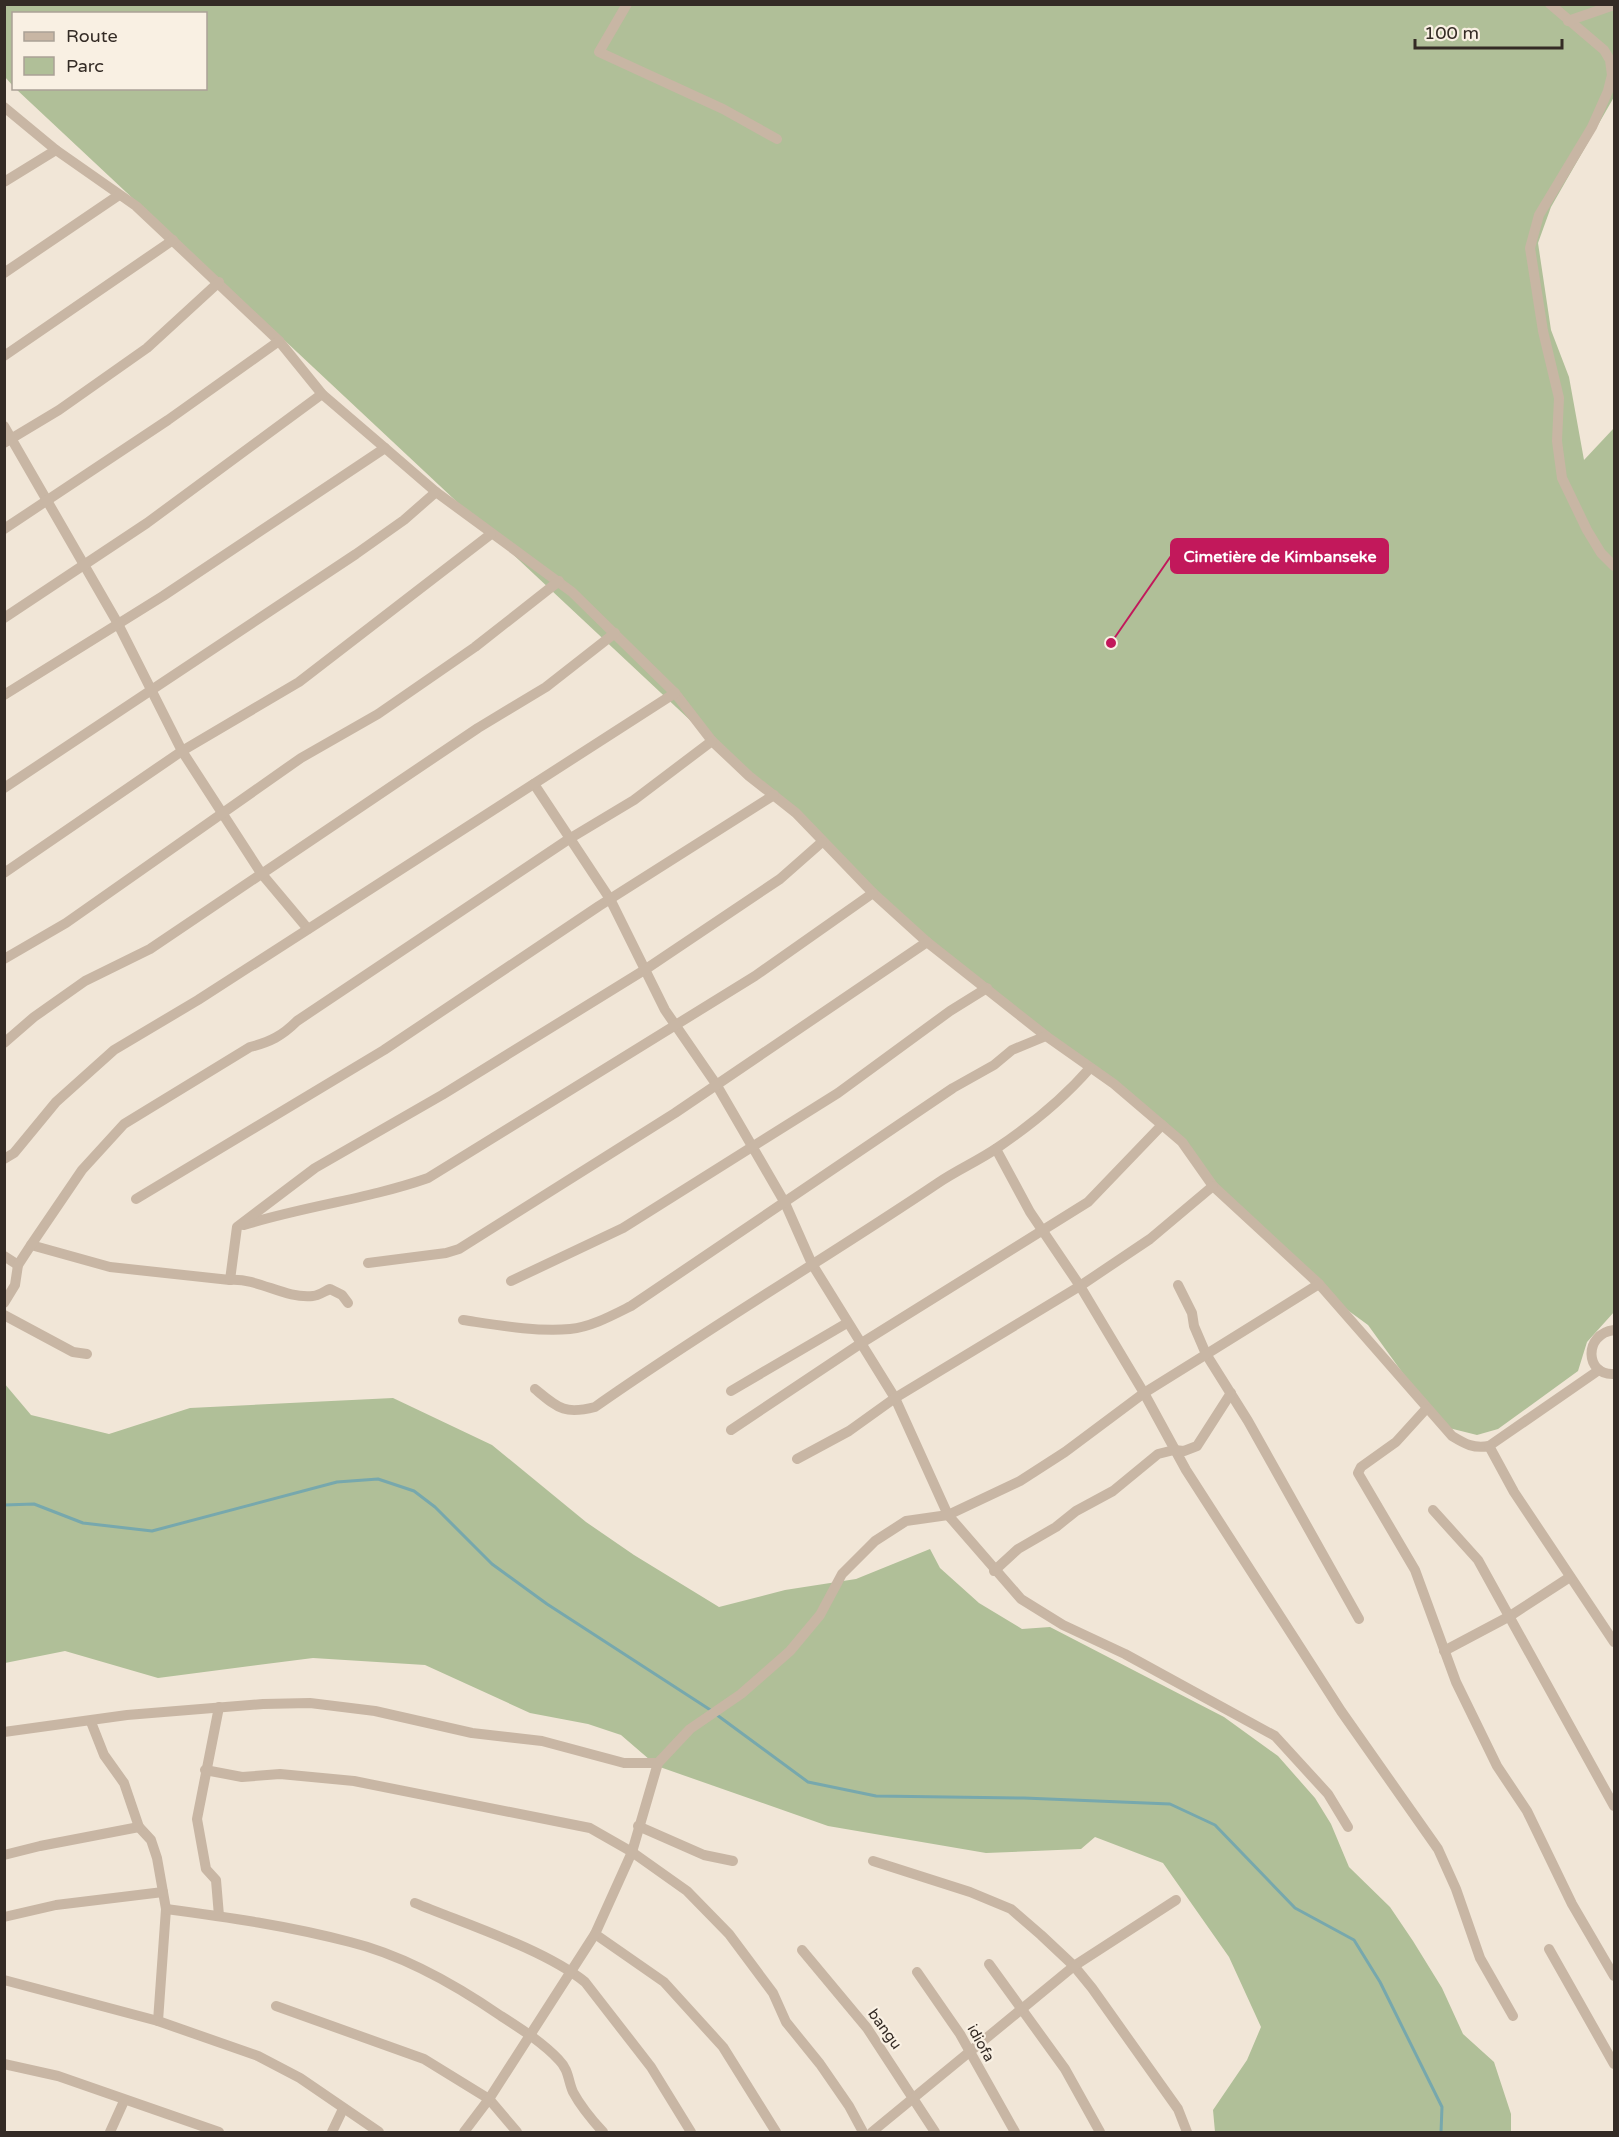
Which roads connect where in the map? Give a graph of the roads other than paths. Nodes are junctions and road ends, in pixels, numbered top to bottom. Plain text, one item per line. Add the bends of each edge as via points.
1 (627, 4) edge
2 (1550, 4) edge
3 (1614, 4) edge
4 (1568, 21) junction
5 (1611, 89) edge
6 (4, 107) edge
7 (777, 139) dead end
8 (56, 150) junction
9 (4, 182) edge
10 (119, 195) junction
11 (173, 240) junction
12 (4, 273) edge
13 (219, 282) junction
14 (279, 341) junction
15 (4, 356) edge
16 (322, 394) junction
17 (4, 426) edge
18 (8, 440) edge
19 (385, 448) junction
20 (436, 492) junction
21 (46, 500) junction
22 (4, 529) edge
23 (491, 534) junction
24 (85, 566) junction
25 (1614, 566) edge
26 (558, 581) junction
27 (4, 618) edge
28 (117, 622) junction
29 (615, 633) junction
30 (151, 692) junction
31 (675, 693) junction
32 (4, 695) edge
33 (712, 741) junction
34 (182, 751) junction
35 (534, 784) junction
36 (4, 788) edge
37 (774, 795) junction
38 (222, 815) junction
39 (569, 839) junction
40 (822, 842) junction
41 (4, 873) edge
42 (261, 873) junction
43 (873, 892) junction
44 (610, 899) junction
45 (308, 929) junction
46 (927, 942) junction
47 (4, 959) edge
48 (646, 969) junction
49 (987, 988) junction
50 (674, 1025) junction
51 (1046, 1036) junction
52 (4, 1043) edge
53 (1090, 1068) junction
54 (716, 1084) junction
55 (1162, 1125) junction
56 (752, 1147) junction
57 (996, 1149) junction
58 (4, 1159) edge
59 (1213, 1186) junction
60 (136, 1199) dead end
61 (785, 1203) junction
62 (237, 1227) junction
63 (1042, 1231) junction
64 (30, 1245) junction
65 (4, 1256) edge
66 (368, 1263) dead end
67 (812, 1264) junction
68 (18, 1265) junction
69 (230, 1280) junction
70 (511, 1281) dead end
71 (1319, 1284) junction
72 (1178, 1285) dead end
73 (1080, 1286) junction
74 (4, 1303) edge
75 (348, 1303) dead end
76 (4, 1315) edge
77 (463, 1320) dead end
78 (847, 1323) junction
79 (1614, 1330) edge
80 (860, 1344) junction
81 (87, 1354) dead end
82 (1206, 1354) junction
83 (1599, 1370) junction
84 (1614, 1374) edge
85 (535, 1389) dead end
86 (731, 1391) dead end
87 (1144, 1393) junction
88 (1231, 1394) junction
89 (895, 1398) junction
90 (1426, 1409) junction
91 (731, 1430) dead end
92 (1490, 1446) junction
93 (1174, 1450) junction
94 (797, 1459) dead end
95 (1434, 1510) dead end
96 (948, 1515) junction
97 (994, 1571) junction
98 (1570, 1577) junction
99 (1510, 1616) junction
100 (1359, 1619) dead end
101 (1614, 1642) edge
102 (1444, 1651) junction
103 (219, 1707) junction
104 (91, 1722) junction
105 (4, 1732) edge
106 (658, 1763) junction
107 (205, 1770) junction
108 (1614, 1806) edge
109 (638, 1826) junction
110 (139, 1827) junction
111 (1348, 1827) dead end
112 (632, 1852) junction
113 (4, 1855) edge
114 (733, 1861) dead end
115 (873, 1861) dead end
116 (163, 1892) junction
117 (1176, 1900) dead end
118 (415, 1903) dead end
119 (165, 1909) junction
120 (219, 1916) junction
121 (4, 1917) edge
122 (595, 1934) junction
123 (1550, 1949) dead end
124 (802, 1950) dead end
125 (989, 1964) dead end
126 (1074, 1966) junction
127 (572, 1971) junction
128 (917, 1972) dead end
129 (1614, 1976) edge
130 (4, 1980) edge
131 (276, 2006) dead end
132 (1023, 2008) junction
133 (1513, 2016) dead end
134 (158, 2021) junction
135 (530, 2035) junction
136 (969, 2051) junction
137 (4, 2064) edge
138 (1614, 2064) edge
139 (914, 2098) junction
140 (489, 2099) junction
141 (124, 2101) junction
142 (343, 2109) junction
143 (110, 2133) edge
144 (219, 2133) edge
145 (332, 2133) edge
146 (380, 2133) edge
147 (464, 2133) edge
148 (517, 2133) edge
149 (603, 2133) edge
150 (691, 2133) edge
151 (776, 2133) edge
152 (863, 2133) edge
153 (872, 2133) edge
154 (935, 2133) edge
155 (1015, 2133) edge
156 (1100, 2133) edge
157 (1187, 2133) edge

1 - 7 street via 599,52 723,109
2 - 4 street
3 - 4 street
4 - 5 street via 1604,50 1610,60
5 - 25 street via 1539,215 1530,248 1559,398 1557,441 1562,478 1587,530
6 - 8 street
8 - 9 street
8 - 10 street
10 - 11 street
10 - 12 street
11 - 13 street
11 - 15 street
13 - 14 street
13 - 18 street via 147,348 59,410
14 - 16 street
14 - 21 street
16 - 19 street
16 - 24 street
17 - 18 street
18 - 21 street
19 - 20 street
19 - 28 street via 163,596
20 - 23 street
20 - 30 street via 385,534
21 - 22 street
21 - 24 street
23 - 26 street
23 - 34 street via 299,682
24 - 27 street
24 - 28 street
26 - 29 street
26 - 38 street via 476,647 378,714 301,758
28 - 30 street
28 - 32 street
29 - 31 street
29 - 42 street via 546,687
30 - 34 street
30 - 36 street
31 - 33 street
31 - 35 street
33 - 37 street
33 - 39 street via 634,800
34 - 38 street
34 - 41 street
35 - 39 street
35 - 45 street
37 - 40 street
37 - 44 street
38 - 42 street
38 - 47 street via 66,924
39 - 44 street
39 - 64 street via 297,1021 283,1035 250,1047 124,1124 82,1170
40 - 43 street
40 - 48 street via 780,879
42 - 45 street
42 - 52 street via 150,949 85,981
43 - 46 street
43 - 50 street via 795,950
44 - 48 street
44 - 60 street via 384,1050
45 - 58 street via 114,1050 56,1102 14,1153
46 - 49 street
46 - 54 street
48 - 50 street
48 - 62 street via 315,1168
49 - 51 street
49 - 56 street via 838,1093
50 - 54 street
50 - 62 street via 428,1178 386,1193 286,1212
51 - 53 street
51 - 61 street via 1012,1050
53 - 55 street
53 - 57 street via 1066,1095
54 - 56 street
54 - 66 street via 459,1249
55 - 59 street via 1182,1142
55 - 63 street via 1088,1202
56 - 61 street
56 - 70 street via 623,1228
57 - 63 street
57 - 67 street
59 - 71 street
59 - 73 street via 1150,1239
61 - 67 street
61 - 77 street via 632,1306 605,1319 571,1329
62 - 69 street
63 - 73 street
63 - 80 street
64 - 68 street
64 - 69 street via 110,1267
65 - 68 street
67 - 78 street
67 - 85 street via 674,1351 595,1407 560,1409
68 - 74 street via 15,1285
69 - 75 street via 245,1279 283,1292 313,1296 330,1289
71 - 82 street
71 - 90 street
72 - 82 street
73 - 87 street
73 - 89 street
76 - 81 street via 73,1352
78 - 80 street
78 - 86 street
79 - 83 street via 1596,1338 1591,1348 1592,1360
80 - 89 street
80 - 91 street
82 - 87 street
82 - 88 street
83 - 84 street
83 - 92 street
87 - 93 street
87 - 96 street via 1020,1481
88 - 93 street via 1197,1446
88 - 100 street
89 - 94 street via 849,1431
89 - 96 street
90 - 92 street via 1466,1445
90 - 102 street via 1396,1442 1357,1470 1415,1570
92 - 98 street via 1514,1492
93 - 97 street via 1158,1454 1113,1491 1018,1549
93 - 133 street via 1347,1721 1438,1849 1477,1952
95 - 99 street via 1478,1560
96 - 97 street
96 - 106 street via 906,1521 874,1541 842,1574 820,1615 790,1651 741,1695 690,1729
97 - 111 street via 1021,1599 1063,1625 1125,1654 1275,1736 1328,1794
98 - 99 street
98 - 101 street
99 - 102 street
99 - 108 street
102 - 129 street via 1497,1766 1527,1811 1572,1904
103 - 104 street
103 - 106 street via 310,1703 335,1706 472,1733 542,1741 624,1763
103 - 107 street
104 - 105 street
104 - 110 street via 104,1755 124,1783
106 - 109 street
107 - 112 street via 242,1777 329,1777 407,1790 590,1828
107 - 120 street via 197,1819 206,1869 216,1880
109 - 112 street
109 - 114 street via 704,1855
110 - 113 street
110 - 116 street via 151,1840
112 - 122 street
112 - 152 street via 687,1891 729,1934 773,1993 786,2022 820,2064
115 - 126 street via 970,1892 1011,1910
116 - 119 street
116 - 121 street via 56,1905
117 - 126 street
118 - 127 street
119 - 120 street
119 - 134 street
120 - 135 street via 351,1942 407,1962 482,2003
122 - 127 street
122 - 151 street via 664,1982 723,2047
123 - 138 street
124 - 139 street, bangu via 867,2028
125 - 132 street
126 - 132 street
126 - 157 street via 1178,2109
127 - 135 street
127 - 150 street via 618,2022
128 - 136 street, idiofa
130 - 134 street
131 - 140 street via 424,2060
132 - 136 street
132 - 156 street via 1065,2069
134 - 142 street via 258,2056 300,2078
135 - 140 street
135 - 149 street via 560,2060 570,2075 572,2090
136 - 139 street
136 - 155 street, idiofa
137 - 141 street via 58,2076
139 - 153 street
139 - 154 street, bangu
140 - 147 street
140 - 148 street
141 - 143 street
141 - 144 street
142 - 145 street
142 - 146 street

